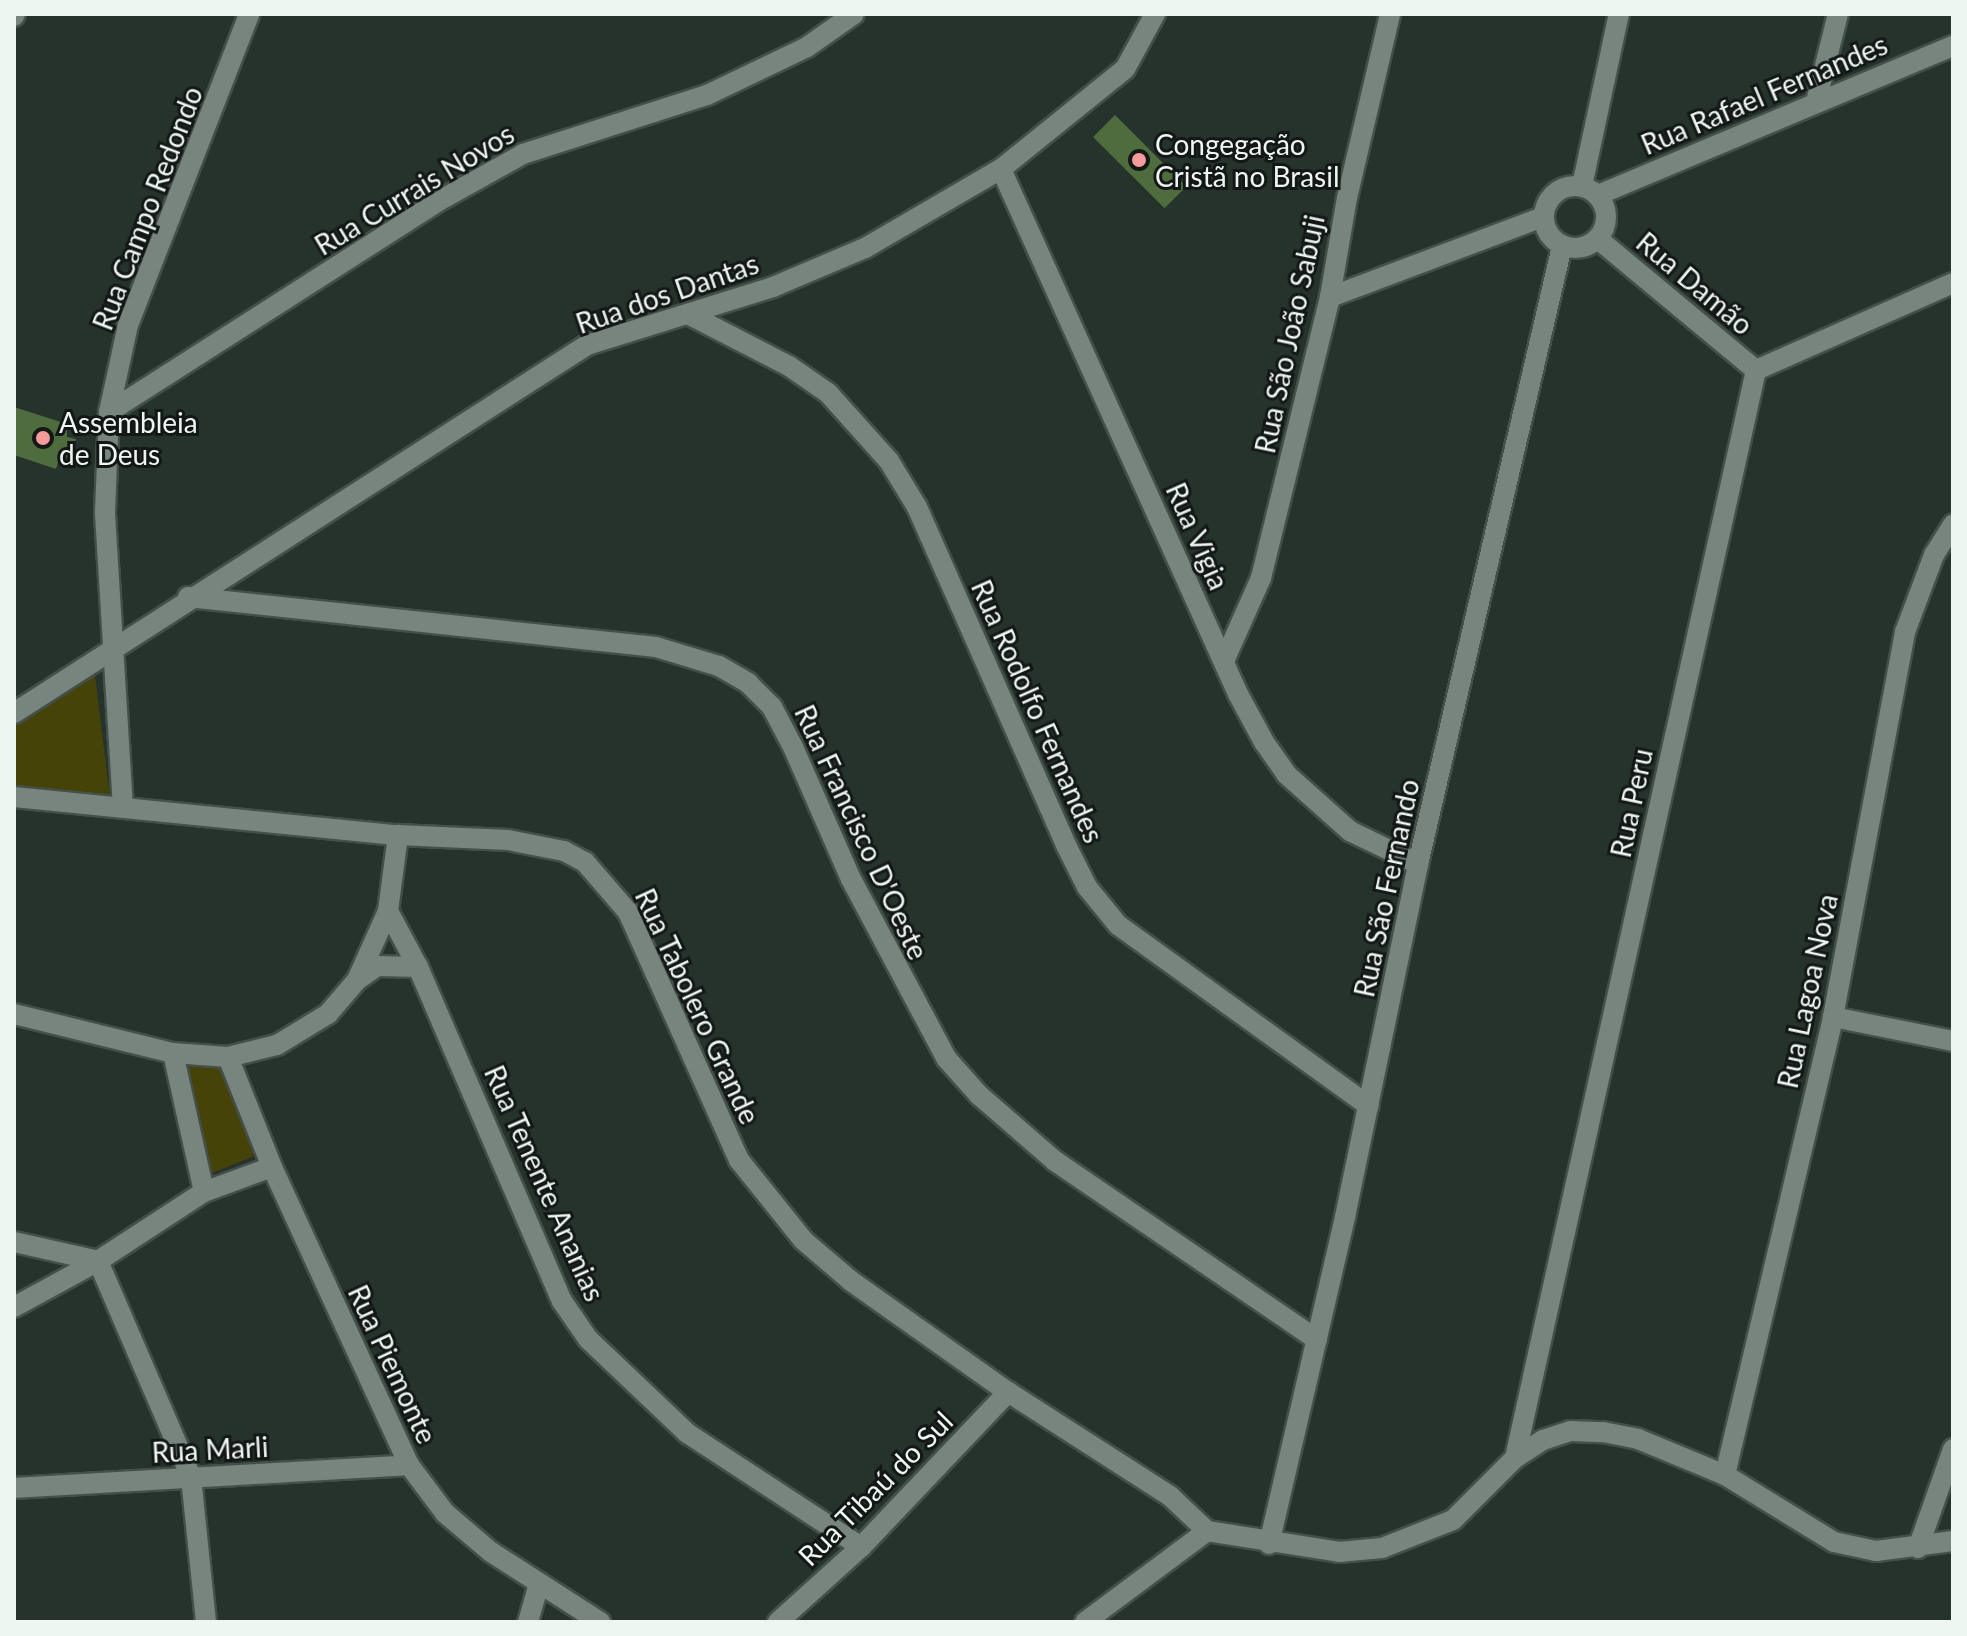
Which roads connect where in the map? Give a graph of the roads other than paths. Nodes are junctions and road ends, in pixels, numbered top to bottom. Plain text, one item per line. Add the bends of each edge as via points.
1 (249, 14) edge
2 (854, 14) edge
3 (1155, 14) edge
4 (1390, 14) edge
5 (1619, 14) edge
6 (1838, 14) edge
7 (1953, 46) edge
8 (1816, 102) junction
9 (1001, 169) junction
10 (1590, 190) junction
11 (1543, 217) junction
12 (1598, 239) junction
13 (1562, 246) junction
14 (1953, 283) edge
15 (1330, 297) junction
16 (690, 315) junction
17 (1756, 370) junction
18 (109, 412) junction
19 (1953, 525) edge
20 (188, 597) junction
21 (112, 649) junction
22 (1224, 661) junction
23 (14, 713) edge
24 (14, 797) edge
25 (123, 808) junction
26 (398, 835) junction
27 (1418, 864) junction
28 (388, 911) junction
29 (418, 967) junction
30 (357, 980) junction
31 (14, 1014) edge
32 (1833, 1017) junction
33 (1953, 1041) edge
34 (173, 1053) junction
35 (228, 1057) junction
36 (1369, 1106) junction
37 (272, 1167) junction
38 (204, 1192) junction
39 (14, 1242) edge
40 (98, 1261) junction
41 (14, 1307) edge
42 (1317, 1340) junction
43 (1008, 1392) junction
44 (1953, 1449) edge
45 (1515, 1458) junction
46 (409, 1465) junction
47 (1725, 1475) junction
48 (191, 1477) junction
49 (14, 1488) edge
50 (1207, 1531) junction
51 (1953, 1541) edge
52 (1269, 1544) junction
53 (861, 1547) junction
54 (1918, 1548) junction
55 (539, 1584) junction
56 (206, 1622) edge
57 (528, 1622) edge
58 (600, 1622) edge
59 (778, 1622) edge
60 (1085, 1622) edge

1 - 18 street, Rua Campo Redondo via 128,325
2 - 18 street, Rua Currais Novos via 807,47 707,95 523,154 444,198
3 - 9 street, Rua dos Dantas via 1125,69
4 - 15 street, Rua São João Sabuji
5 - 10 street
6 - 8 street
7 - 8 street, Rua Rafael Fernandes
8 - 10 street, Rua Rafael Fernandes
9 - 16 street, Rua dos Dantas via 865,248
9 - 22 street, Rua Vigia
10 - 11 street via 1555,192
10 - 12 street via 1607,214
11 - 13 street via 1548,234
11 - 15 street
12 - 13 street via 1584,247
12 - 17 street, Rua Damão
13 - 27 street, Rua São Fernando
14 - 17 street
15 - 22 street, Rua São João Sabuji via 1261,578
16 - 20 street, Rua dos Dantas via 587,345
16 - 36 street, Rua Rodolfo Fernandes via 789,366 828,393 889,461 917,507 1066,845 1087,887 1118,925
17 - 45 street, Rua Peru
18 - 21 street, Rua Campo Redondo via 105,512
19 - 32 street, Rua Lagoa Nova via 1934,555 1905,632
20 - 21 street, Rua dos Dantas
20 - 42 street, Rua Francisco D'Oeste via 656,647 719,666 748,683 772,707 851,879 946,1058 979,1095 1055,1161
21 - 23 street, Rua dos Dantas
21 - 25 street, Rua Campo Redondo
22 - 27 street, Rua Vigia via 1286,774 1350,831
24 - 25 street, Rua Tabolero Grande
25 - 26 street, Rua Tabolero Grande
26 - 28 street
26 - 43 street, Rua Tabolero Grande via 539,845 585,862 606,880 628,912 739,1160 774,1206 803,1240 851,1281
27 - 36 street, Rua São Fernando
28 - 29 street, Rua Tenente Ananias
28 - 30 street
29 - 30 street via 377,966
29 - 53 street, Rua Tenente Ananias via 557,1290 588,1339 687,1433
30 - 35 street via 328,1014 277,1045
31 - 34 street
32 - 33 street
32 - 47 street, Rua Lagoa Nova
34 - 35 street
34 - 38 street
35 - 37 street, Rua Piemonte
36 - 42 street, Rua São Fernando
37 - 38 street
37 - 46 street, Rua Piemonte
38 - 40 street
39 - 40 street
40 - 41 street
40 - 48 street
42 - 52 street, Rua São Fernando
43 - 50 street, Rua Tabolero Grande via 1170,1496
43 - 53 street, Rua Tibaú do Sul
44 - 54 street
45 - 47 street via 1570,1431 1603,1432 1638,1439
45 - 52 street via 1453,1520 1421,1536 1382,1548 1339,1552
46 - 48 street, Rua Marli
46 - 55 street, Rua Piemonte via 445,1513
47 - 54 street via 1834,1542 1876,1551
48 - 49 street, Rua Marli
48 - 56 street
50 - 52 street
50 - 60 street
51 - 54 street
53 - 59 street, Rua Tibaú do Sul
55 - 57 street
55 - 58 street, Rua Piemonte

